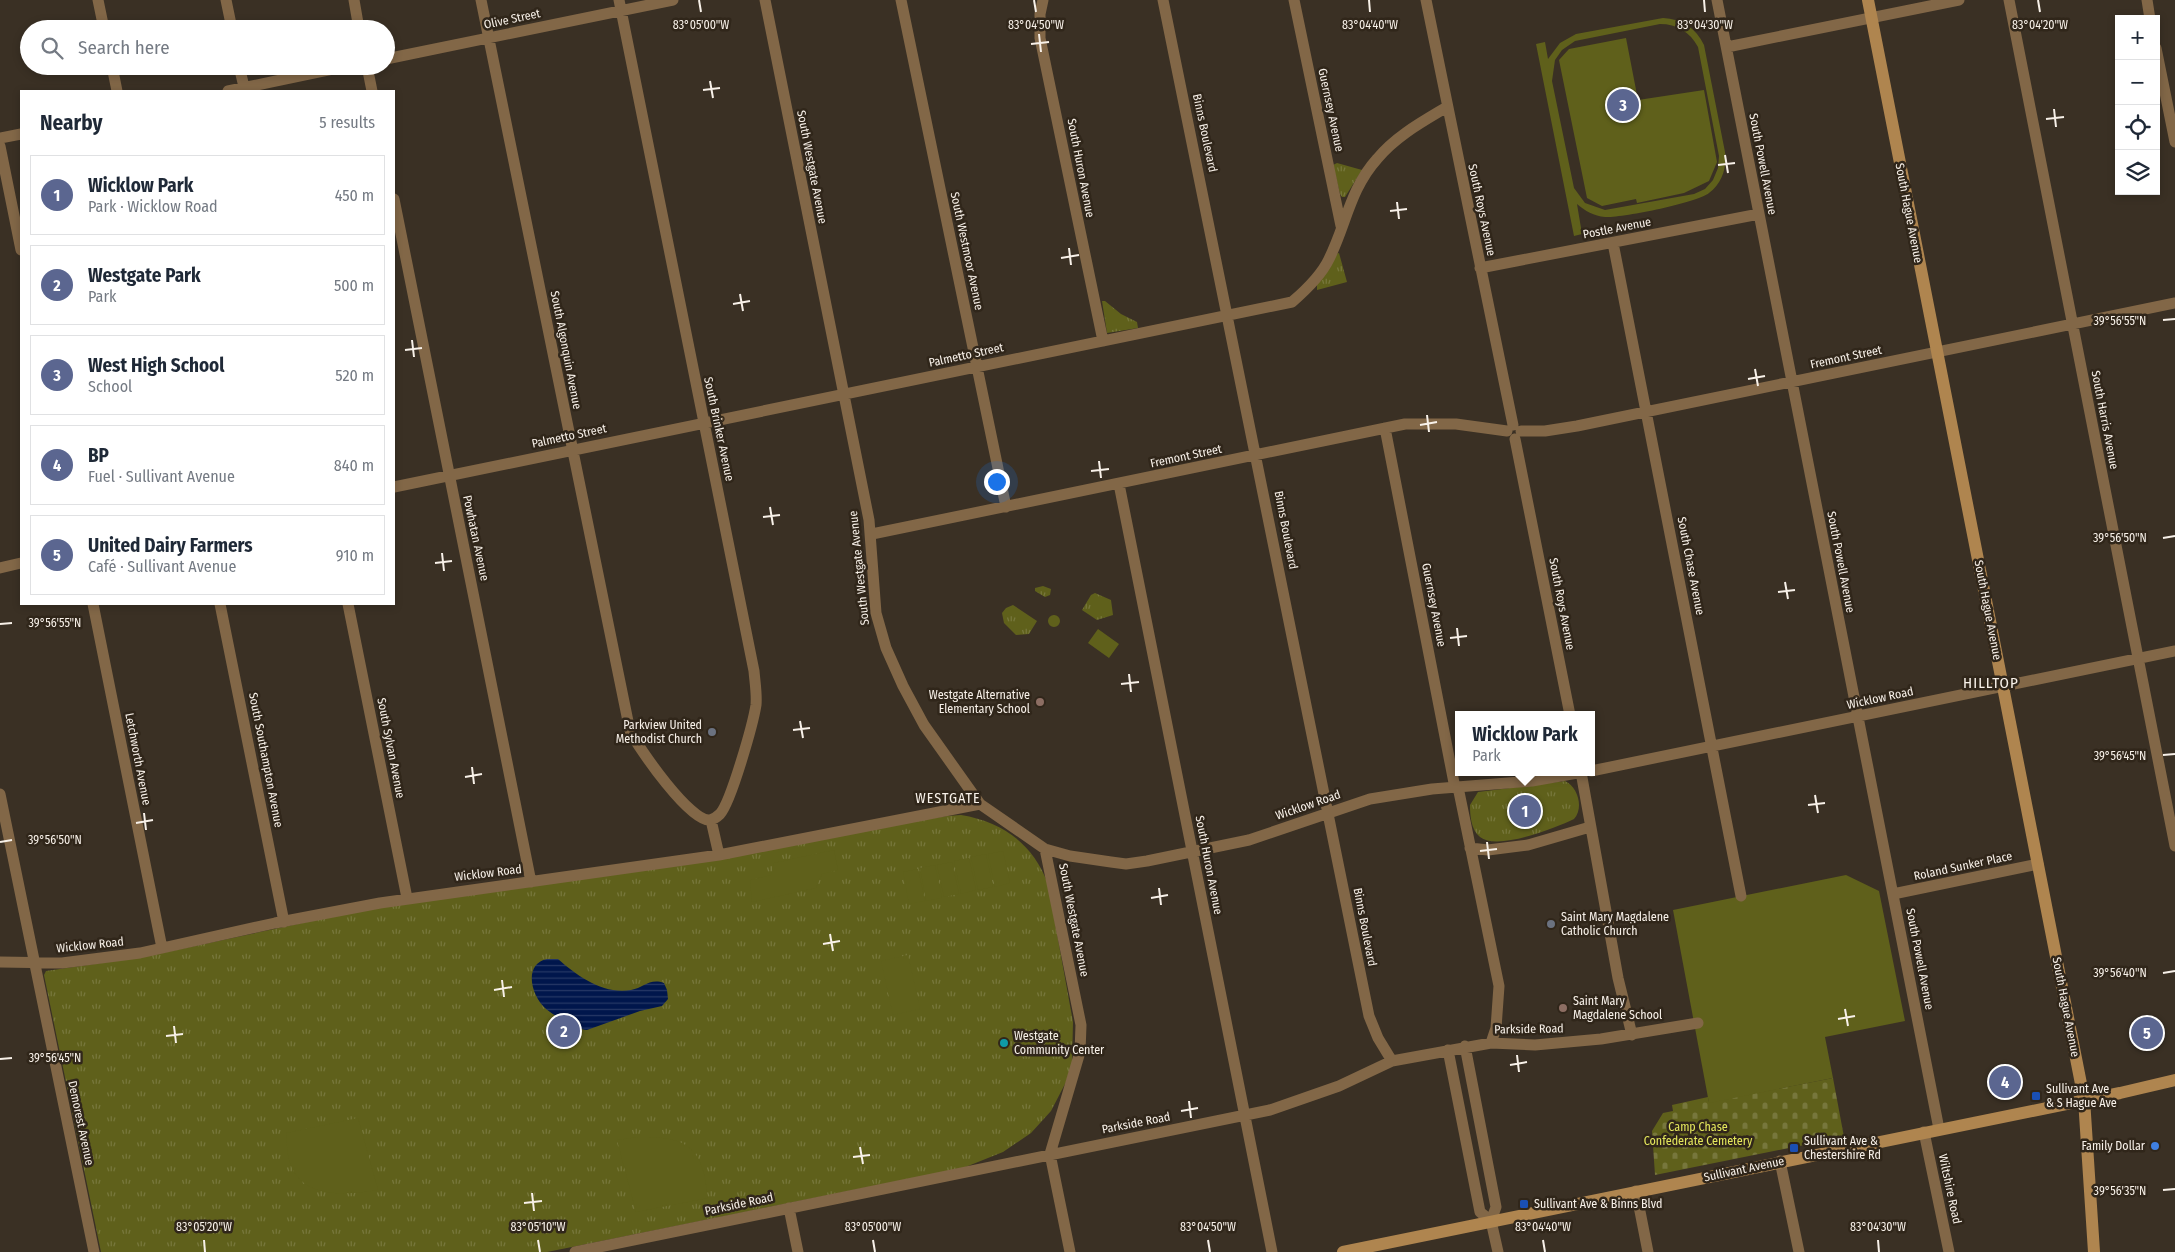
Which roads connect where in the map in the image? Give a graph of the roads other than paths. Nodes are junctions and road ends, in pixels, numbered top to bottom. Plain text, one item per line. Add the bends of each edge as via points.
1 (98, 0) edge
2 (226, 0) edge
3 (354, 0) edge
4 (481, 0) edge
5 (673, 0) edge
6 (764, 0) edge
7 (901, 0) edge
8 (1043, 0) edge
9 (1163, 0) edge
10 (1294, 0) edge
11 (1426, 0) edge
12 (1717, 0) edge
13 (1868, 0) edge
14 (1959, 0) edge
15 (2009, 0) edge
16 (2147, 0) edge
17 (620, 6) edge
18 (2149, 15) edge
19 (1871, 18) junction
20 (102, 20) edge
21 (230, 20) edge
22 (357, 20) edge
23 (489, 38) junction
24 (1727, 47) junction
25 (395, 58) edge
26 (2158, 60) edge
27 (114, 75) edge
28 (242, 75) edge
29 (308, 75) edge
30 (369, 75) edge
31 (117, 90) edge
32 (244, 90) edge
33 (372, 90) edge
34 (1448, 107) junction
35 (20, 134) edge
36 (0, 138) edge
37 (2175, 142) edge
38 (0, 146) edge
39 (395, 204) edge
40 (1758, 214) junction
41 (1341, 226) junction
42 (1614, 242) junction
43 (20, 245) edge
44 (1480, 268) junction
45 (2175, 303) edge
46 (1228, 315) junction
47 (2072, 324) junction
48 (1103, 341) junction
49 (1937, 352) junction
50 (978, 366) junction
51 (1792, 382) junction
52 (844, 394) junction
53 (1647, 412) junction
54 (704, 423) junction
55 (1385, 428) junction
56 (1514, 432) junction
57 (572, 450) junction
58 (1257, 455) junction
59 (449, 475) junction
60 (1119, 484) junction
61 (395, 487) edge
62 (1006, 507) junction
63 (872, 534) junction
64 (20, 563) edge
65 (0, 568) edge
66 (93, 605) edge
67 (220, 605) edge
68 (348, 605) edge
69 (2175, 651) edge
70 (2138, 659) junction
71 (2003, 686) junction
72 (1569, 711) edge
73 (1857, 716) junction
74 (1712, 746) junction
75 (1595, 769) edge
76 (1562, 776) edge
77 (1583, 776) edge
78 (1457, 788) junction
79 (0, 794) edge
80 (980, 804) junction
81 (1328, 812) junction
82 (711, 820) junction
83 (1590, 827) junction
84 (2175, 846) edge
85 (1470, 848) junction
86 (1045, 849) junction
87 (1193, 853) junction
88 (719, 855) junction
89 (2038, 864) junction
90 (531, 882) junction
91 (1894, 894) junction
92 (1741, 896) dead end
93 (407, 898) junction
94 (284, 922) junction
95 (162, 948) junction
96 (0, 962) edge
97 (35, 963) junction
98 (1698, 1022) dead end
99 (1632, 1035) junction
100 (1491, 1043) junction
101 (1465, 1046) junction
102 (1448, 1050) junction
103 (1392, 1060) junction
104 (2175, 1080) edge
105 (2084, 1099) junction
106 (1246, 1115) junction
107 (1939, 1129) junction
108 (1924, 1132) junction
109 (1050, 1154) junction
110 (1780, 1161) junction
111 (1636, 1191) junction
112 (789, 1208) junction
113 (1492, 1221) junction
114 (94, 1252) edge
115 (575, 1252) edge
116 (798, 1252) edge
117 (1070, 1252) edge
118 (1272, 1252) edge
119 (1346, 1252) edge
120 (1498, 1252) edge
121 (1648, 1252) edge
122 (1799, 1252) edge
123 (1949, 1252) edge
124 (2094, 1252) edge

1 - 20 street
2 - 21 street
3 - 22 street
4 - 23 street, South Algonquin Avenue
5 - 17 street, Olive Street
6 - 52 street, South Westgate Avenue
7 - 50 street, South Westmoor Avenue
8 - 48 street, South Huron Avenue via 1040,38
9 - 46 street, Binns Boulevard
10 - 41 street, Guernsey Avenue
11 - 34 street, South Roys Avenue
12 - 24 street, South Powell Avenue
13 - 19 main road, South Hague Avenue
14 - 19 street
15 - 47 street, South Harris Avenue
16 - 18 street
17 - 23 street, Olive Street
17 - 54 street, South Brinker Avenue
19 - 24 street
19 - 49 main road, South Hague Avenue
23 - 25 street, Olive Street
23 - 57 street, South Algonquin Avenue
24 - 40 street, South Powell Avenue
26 - 37 street
27 - 31 street
28 - 32 street
29 - 32 street
30 - 33 street
34 - 41 street, Palmetto Street via 1399,136 1376,159 1352,198
34 - 44 street, South Roys Avenue
35 - 36 street
38 - 43 street
39 - 59 street, Powhatan Avenue
40 - 42 street, Postle Avenue
40 - 51 street, South Powell Avenue
41 - 46 street, Palmetto Street via 1328,260 1306,290 1292,302
42 - 44 street, Postle Avenue
42 - 53 street, South Chase Avenue
44 - 56 street, South Roys Avenue
45 - 47 street, Fremont Street
46 - 48 street, Palmetto Street
46 - 58 street, Binns Boulevard
47 - 49 street, Fremont Street
47 - 70 street, South Harris Avenue
48 - 50 street, Palmetto Street
49 - 51 street, Fremont Street
49 - 71 main road, South Hague Avenue
50 - 52 street, Palmetto Street
50 - 62 street, South Westmoor Avenue
51 - 53 street, Fremont Street
51 - 73 street, South Powell Avenue
52 - 54 street, Palmetto Street
52 - 63 street, South Westgate Avenue
53 - 56 street, Fremont Street via 1561,428
53 - 74 street, South Chase Avenue
54 - 57 street, Palmetto Street
54 - 82 street, South Brinker Avenue via 754,671 756,696 754,719 736,778 724,809
55 - 56 street, Fremont Street via 1445,423
55 - 58 street, Fremont Street
55 - 78 street, Guernsey Avenue
56 - 72 street, South Roys Avenue
57 - 59 street, Palmetto Street
57 - 82 street, South Algonquin Avenue via 630,731 649,763 696,815
58 - 60 street, Fremont Street
58 - 81 street, Binns Boulevard
59 - 61 street, Palmetto Street
59 - 90 street, Powhatan Avenue
60 - 62 street, Fremont Street
60 - 87 street, South Huron Avenue
62 - 63 street, Fremont Street
63 - 80 street, South Westgate Avenue via 872,581 876,613 886,648 924,725
64 - 65 street
66 - 95 street, Letchworth Avenue
67 - 94 street, South Southampton Avenue
68 - 93 street, South Sylvan Avenue
69 - 70 street, Wicklow Road
70 - 71 street, Wicklow Road
70 - 84 street, South Harris Avenue
71 - 73 street, Wicklow Road
71 - 89 main road, South Hague Avenue
73 - 74 street, Wicklow Road
73 - 91 street, South Powell Avenue
74 - 75 street, Wicklow Road
74 - 92 street, South Chase Avenue
76 - 78 street, Wicklow Road via 1532,782
77 - 83 street
78 - 81 street, Wicklow Road via 1370,799
78 - 85 street, Guernsey Avenue
79 - 97 street, Demorest Avenue
80 - 86 street, South Westgate Avenue
80 - 88 street, Wicklow Road
81 - 87 street, Wicklow Road via 1250,840
81 - 103 street, Binns Boulevard via 1369,1016
82 - 88 street
83 - 85 street via 1528,845 1488,850
83 - 99 street
85 - 100 street, Guernsey Avenue via 1499,986 1496,1028
86 - 87 street, Wicklow Road via 1126,864
86 - 109 street, South Westgate Avenue via 1079,1014 1081,1040 1075,1072
87 - 106 street, South Huron Avenue
88 - 90 street, Wicklow Road
89 - 91 street, Roland Sunker Place
89 - 105 main road, South Hague Avenue
90 - 93 street, Wicklow Road
91 - 107 street, South Powell Avenue
93 - 94 street, Wicklow Road
94 - 95 street, Wicklow Road
95 - 97 street, Wicklow Road via 62,963
96 - 97 street, Wicklow Road
97 - 114 street, Demorest Avenue
98 - 99 street, Parkside Road
99 - 100 street, Parkside Road via 1535,1045
100 - 101 street, Parkside Road
101 - 102 street, Parkside Road
101 - 113 street via 1496,1207
102 - 103 street, Parkside Road
102 - 113 street via 1480,1212
103 - 106 street, Parkside Road via 1308,1099
104 - 105 main road, Sullivant Avenue
105 - 107 main road, Sullivant Avenue
105 - 124 main road, South Hague Avenue
106 - 109 street, Parkside Road
106 - 118 street, South Huron Avenue
107 - 108 main road, Sullivant Avenue
108 - 110 main road, Sullivant Avenue
108 - 123 street, Wiltshire Road
109 - 112 street, Parkside Road
109 - 117 street, South Westgate Avenue
110 - 111 main road, Sullivant Avenue
110 - 122 street
111 - 113 main road, Sullivant Avenue
111 - 121 street
112 - 115 street, Parkside Road
112 - 116 street
113 - 119 main road, Sullivant Avenue
113 - 120 street

